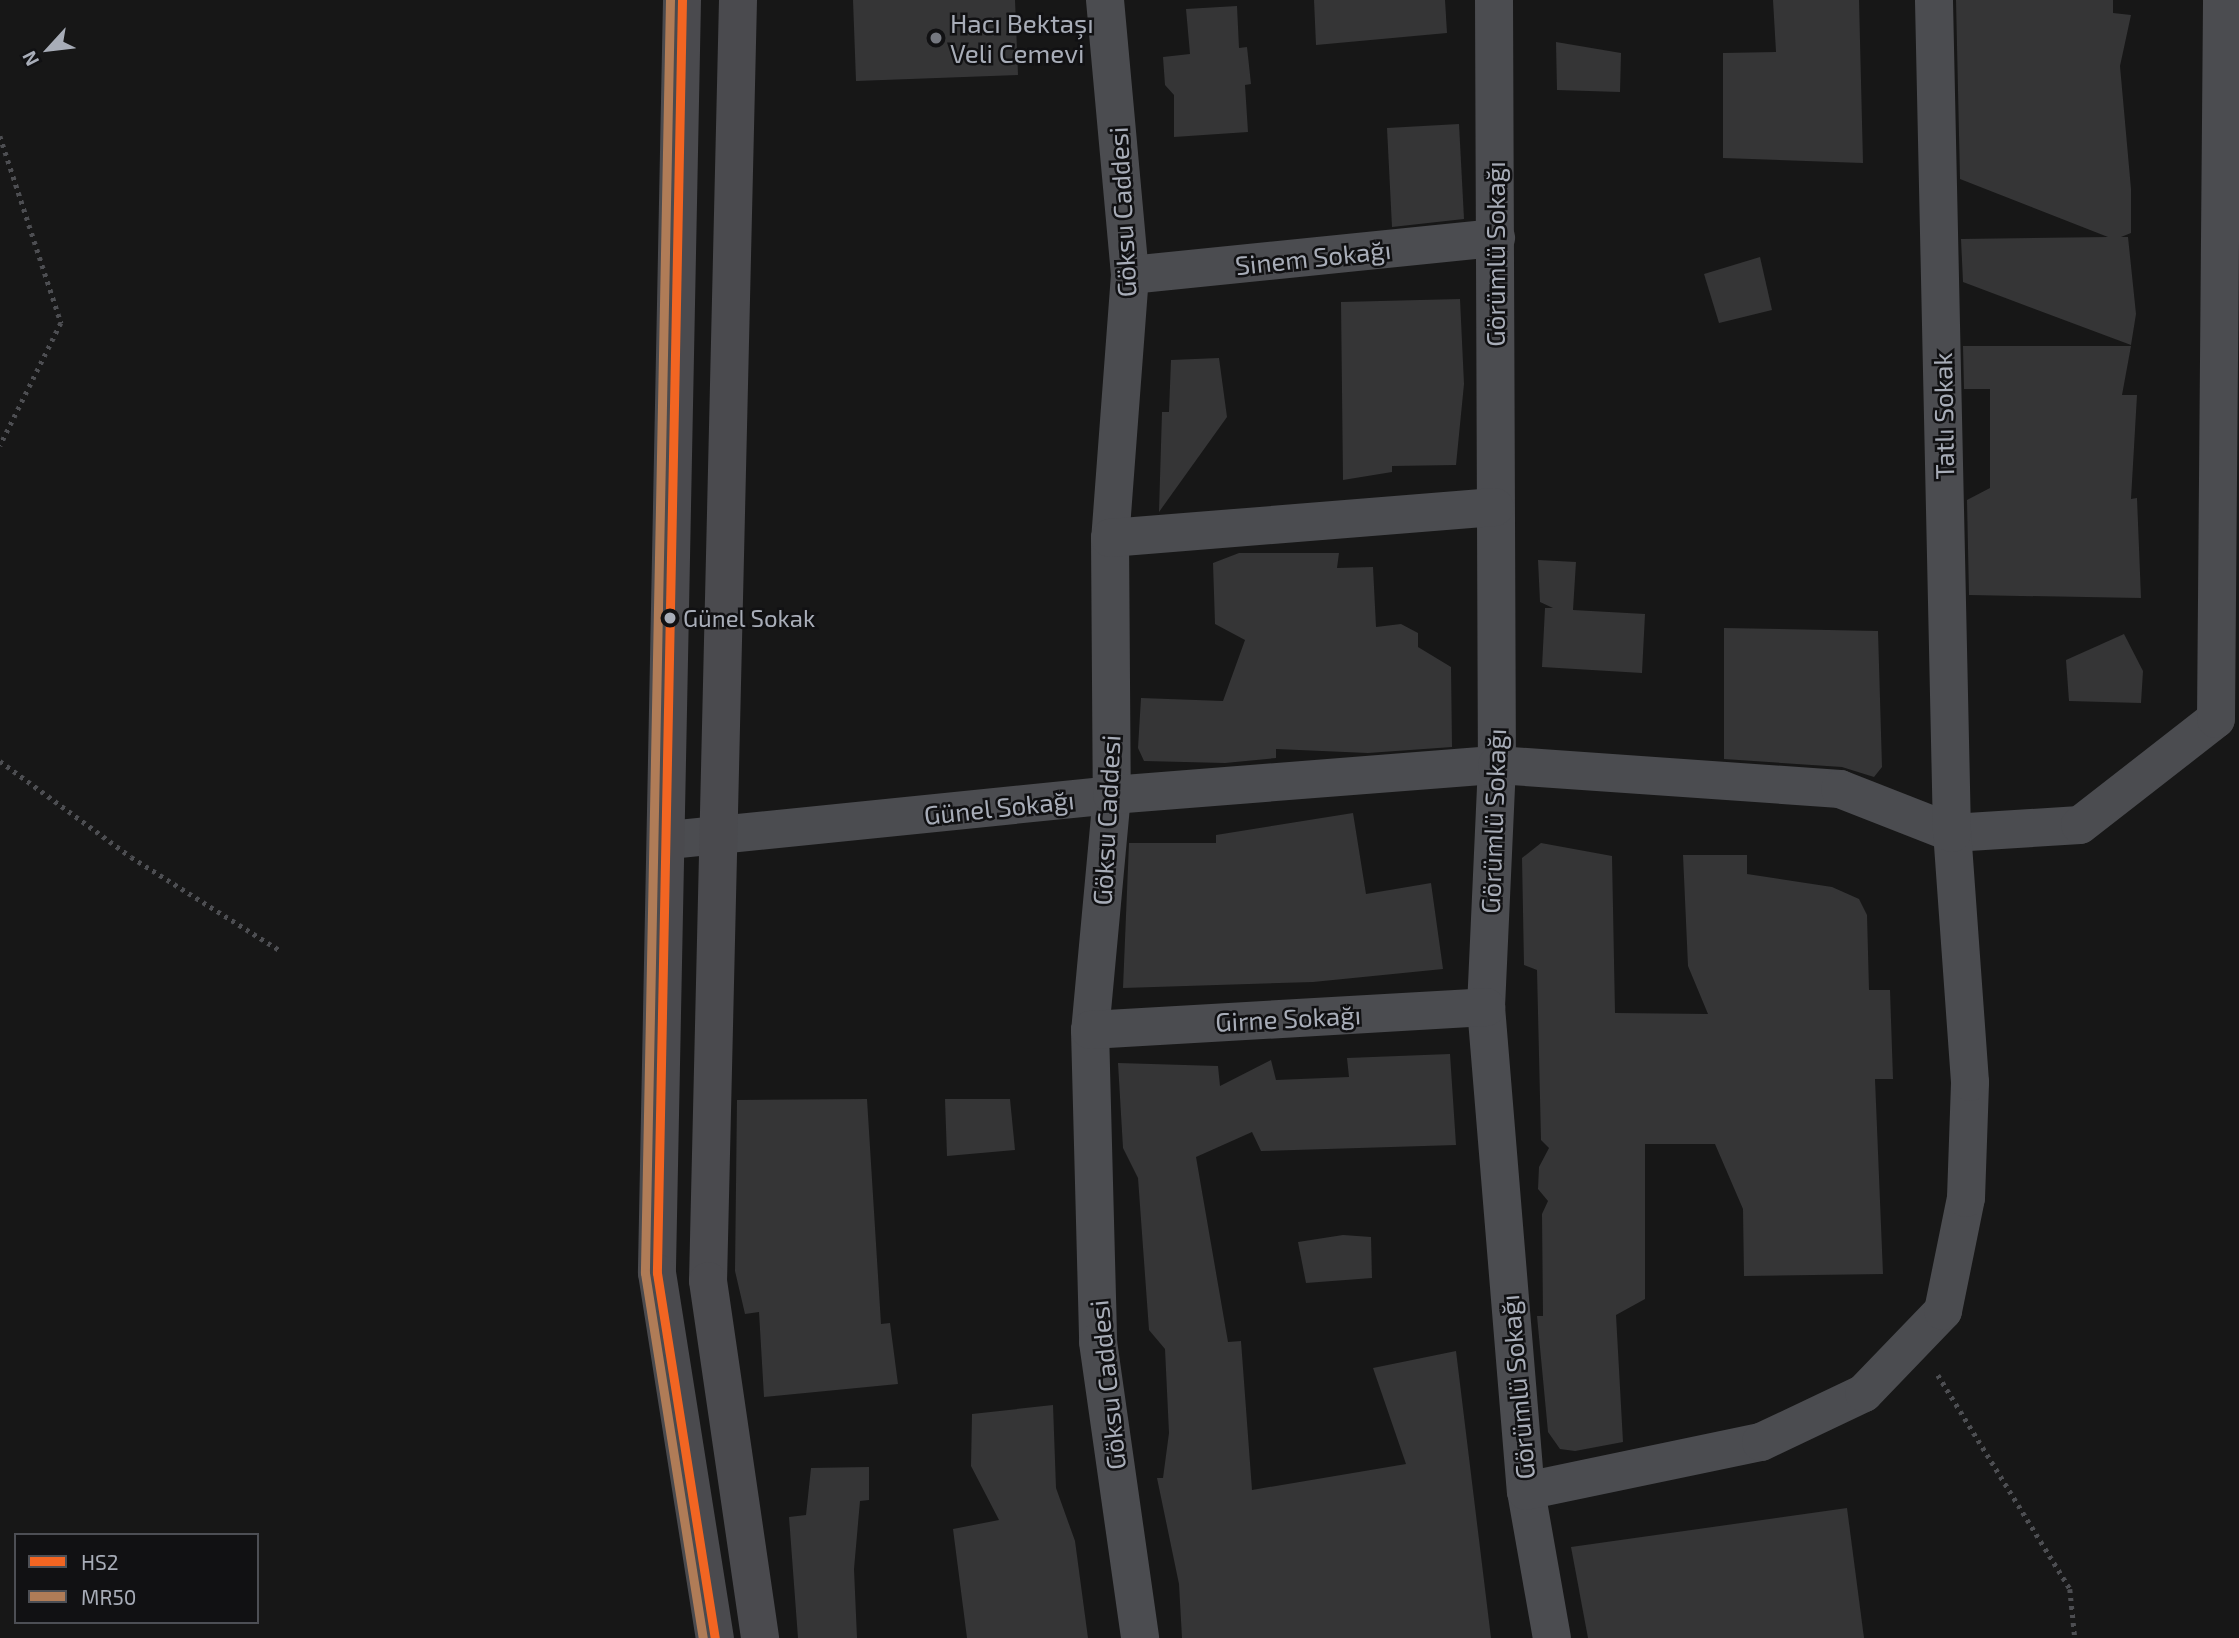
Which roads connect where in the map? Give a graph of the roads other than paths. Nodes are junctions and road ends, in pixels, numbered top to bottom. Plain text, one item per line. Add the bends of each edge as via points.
1 (682, 0) edge
2 (738, 0) edge
3 (1105, 0) edge
4 (1494, 0) edge
5 (1934, 0) edge
6 (2222, 0) edge
7 (1496, 238) junction
8 (1130, 275) junction
9 (1494, 507) junction
10 (1110, 538) junction
11 (1497, 765) junction
12 (1112, 795) junction
13 (1952, 833) junction
14 (722, 835) junction
15 (669, 841) junction
16 (1486, 1007) junction
17 (1090, 1030) junction
18 (1526, 1491) junction
19 (715, 1638) edge
20 (760, 1638) edge
21 (1140, 1638) edge
22 (1552, 1638) edge

1 - 15 main road
2 - 14 main road
3 - 8 street, Göksu Caddesi
4 - 7 street, Görümlü Sokağı
5 - 13 street, Tatlı Sokak
6 - 13 street via 2216,719 2080,825
7 - 8 street, Sinem Sokağı
7 - 9 street, Görümlü Sokağı
8 - 10 street, Göksu Caddesi
9 - 10 street
9 - 11 street, Görümlü Sokağı
10 - 12 street, Göksu Caddesi
11 - 12 street, Günel Sokağı
11 - 13 street, Günel Sokağı via 1840,789
11 - 16 street, Görümlü Sokağı
12 - 14 street, Günel Sokağı
12 - 17 street, Göksu Caddesi
13 - 18 street, Tatlı Sokak via 1970,1082 1966,1198 1943,1311 1864,1393 1761,1442
14 - 15 street, Günel Sokağı
14 - 20 main road via 708,1281
15 - 19 main road via 657,1273
16 - 17 street, Girne Sokağı
16 - 18 street, Görümlü Sokağı
17 - 21 street, Göksu Caddesi via 1098,1342
18 - 22 street, Görümlü Sokağı

